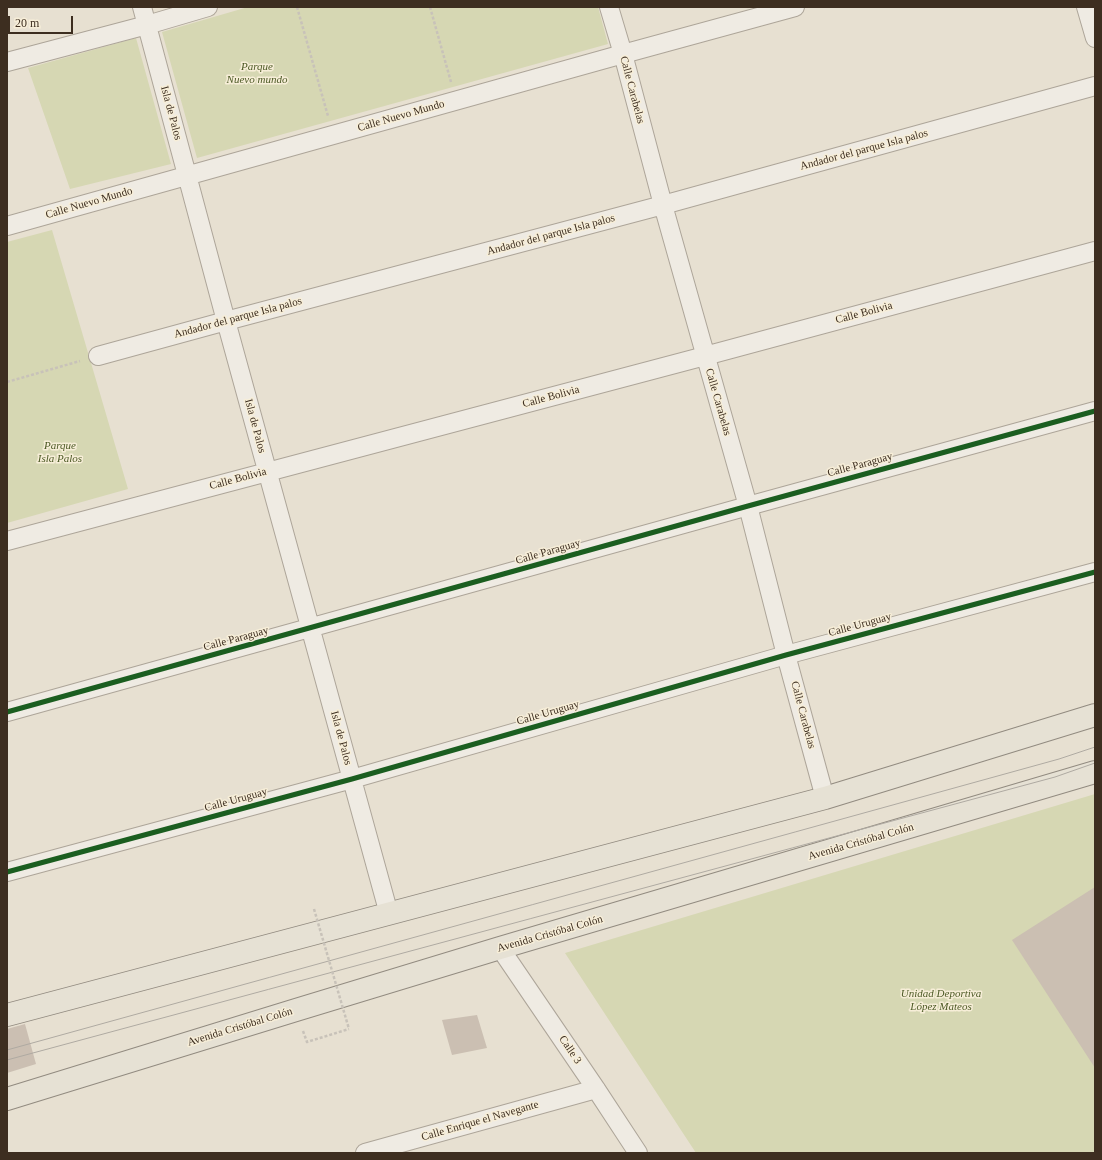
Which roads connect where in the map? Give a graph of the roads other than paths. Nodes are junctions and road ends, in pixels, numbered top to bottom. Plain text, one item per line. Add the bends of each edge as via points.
1 (142, 7) edge
2 (208, 7) edge
3 (609, 7) edge
4 (795, 7) edge
5 (1086, 7) edge
6 (147, 25) junction
7 (1095, 38) edge
8 (623, 54) junction
9 (7, 62) edge
10 (1095, 86) edge
11 (188, 175) junction
12 (663, 205) junction
13 (7, 226) edge
14 (1095, 251) edge
15 (226, 321) junction
16 (98, 356) road end
17 (705, 356) junction
18 (1095, 411) edge
19 (268, 472) junction
20 (748, 506) junction
21 (7, 541) edge
22 (1095, 572) edge
23 (311, 628) junction
24 (786, 655) junction
25 (7, 712) edge
26 (1095, 715) edge
27 (1095, 772) edge
28 (352, 779) junction
29 (825, 798) junction
30 (7, 872) edge
31 (389, 914) junction
32 (500, 948) junction
33 (7, 1015) edge
34 (596, 1089) junction
35 (7, 1099) edge
36 (365, 1153) edge
37 (638, 1153) edge

1 - 6 street, Isla de Palos
2 - 6 street
3 - 8 street, Calle Carabelas
4 - 8 street, Calle Nuevo Mundo
5 - 7 street
6 - 9 street
6 - 11 street, Isla de Palos
8 - 11 street, Calle Nuevo Mundo
8 - 12 street, Calle Carabelas
10 - 12 street, Andador del parque Isla palos
11 - 13 street, Calle Nuevo Mundo
11 - 15 street, Isla de Palos
12 - 15 street, Andador del parque Isla palos
12 - 17 street, Calle Carabelas
14 - 17 street, Calle Bolivia
15 - 16 street, Andador del parque Isla palos
15 - 19 street, Isla de Palos
17 - 19 street, Calle Bolivia
17 - 20 street, Calle Carabelas
18 - 20 street, Calle Paraguay
19 - 21 street, Calle Bolivia
19 - 23 street, Isla de Palos
20 - 23 street, Calle Paraguay
20 - 24 street, Calle Carabelas
22 - 24 street, Calle Uruguay
23 - 25 street, Calle Paraguay
23 - 28 street, Isla de Palos
24 - 28 street, Calle Uruguay
24 - 29 street, Calle Carabelas
26 - 29 main road
27 - 32 main road, Avenida Cristóbal Colón
28 - 30 street, Calle Uruguay
28 - 31 street, Isla de Palos
29 - 31 main road
31 - 33 main road
32 - 34 street, Calle 3
32 - 35 main road, Avenida Cristóbal Colón
34 - 36 street, Calle Enrique el Navegante
34 - 37 street, Calle 3

